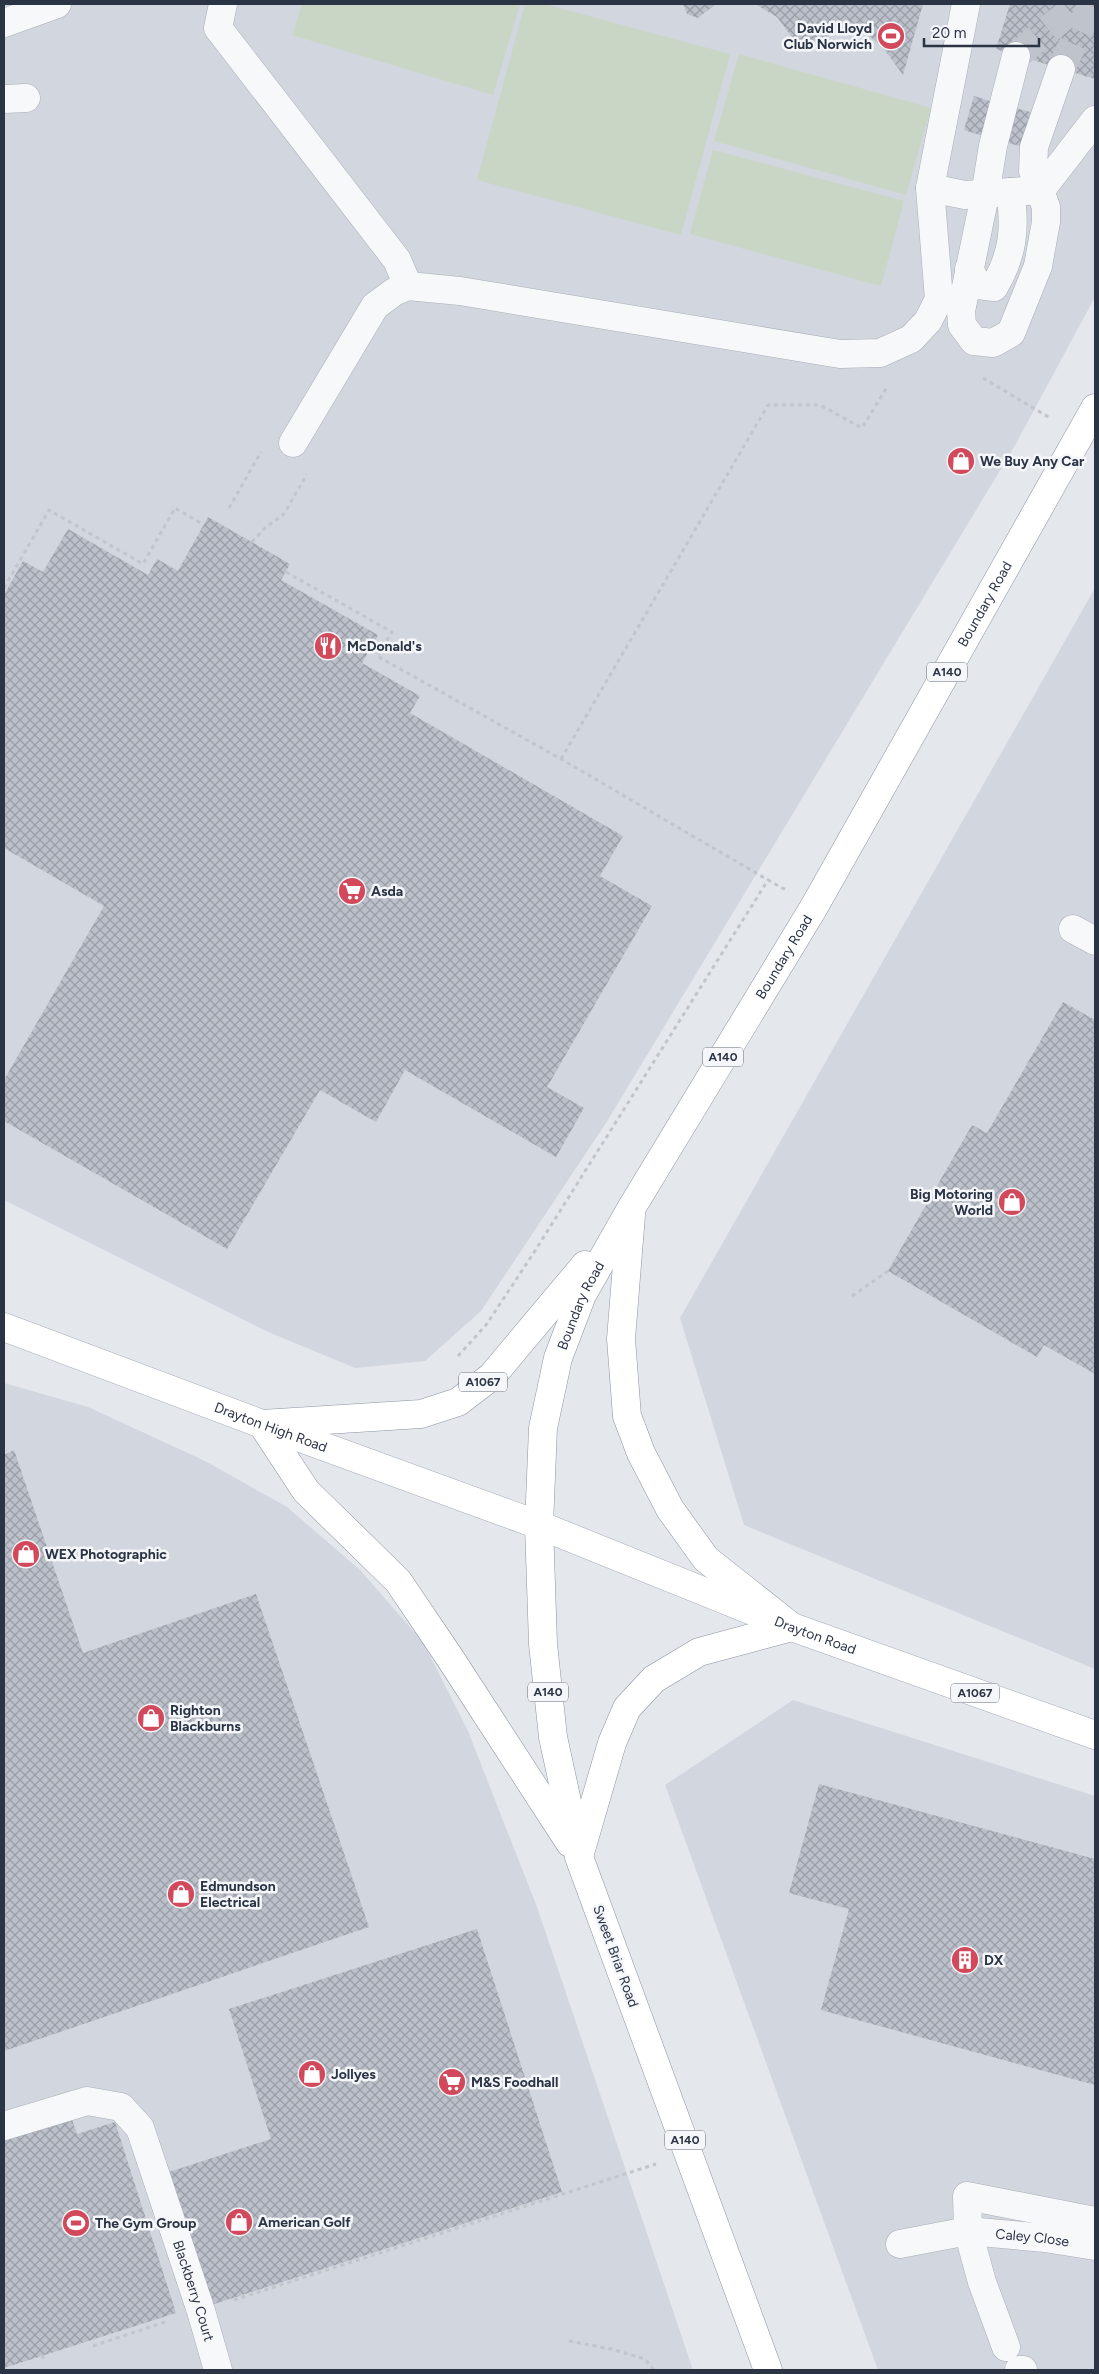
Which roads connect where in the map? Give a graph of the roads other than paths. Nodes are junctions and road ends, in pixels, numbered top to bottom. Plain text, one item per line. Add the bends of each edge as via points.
1 (57, 4) edge
2 (966, 4) edge
3 (220, 16) edge
4 (4, 23) edge
5 (1016, 56) tunnel mouth
6 (1061, 69) tunnel mouth
7 (1095, 120) edge
8 (930, 188) junction
9 (1041, 190) junction
10 (998, 193) junction
11 (408, 286) junction
12 (1095, 408) edge
13 (293, 443) dead end
14 (632, 1207) junction
15 (4, 1327) edge
16 (262, 1424) junction
17 (539, 1525) junction
18 (792, 1627) junction
19 (1095, 1735) edge
20 (579, 1856) junction
21 (4, 2126) edge
22 (1095, 2221) edge
23 (968, 2231) junction
24 (900, 2244) dead end
25 (1095, 2246) edge
26 (1006, 2347) dead end
27 (218, 2370) edge
28 (767, 2370) edge

1 - 4 street
2 - 8 street
3 - 11 street via 397,260
5 - 10 street via 993,146
6 - 9 street via 1034,147 1033,171
7 - 9 street
8 - 10 street via 965,195
8 - 11 street via 939,299 928,321 911,338 880,353 840,354 470,293
9 - 10 street
9 - 10 street via 1046,222 1038,266 1011,333 993,343 974,341 962,325 961,310 970,269
11 - 13 street via 375,306
12 - 14 main road, Boundary Road / A140 via 814,907
14 - 16 main road, A1067 via 492,1376 458,1402 421,1414
14 - 17 main road, Boundary Road / A140 via 582,1296 558,1358 542,1445
14 - 18 main road, A140 via 621,1339 627,1416 641,1453 670,1509 706,1559
15 - 16 main road, Drayton High Road / A1067
16 - 17 main road, Drayton High Road / A1067
16 - 20 main road, A140 via 306,1491 398,1581
17 - 18 main road, Drayton Road / A1067
17 - 20 main road, Sweet Briar Road / A140 via 543,1644 553,1737
18 - 19 main road, Drayton Road / A1067
18 - 20 main road via 699,1652 654,1679 627,1708 612,1743
20 - 28 main road, Sweet Briar Road / A140
21 - 27 street, Blackberry Court via 87,2100 121,2107 140,2128
22 - 23 street via 966,2196
23 - 24 street, Caley Close
23 - 25 street, Caley Close
23 - 26 street via 982,2282

